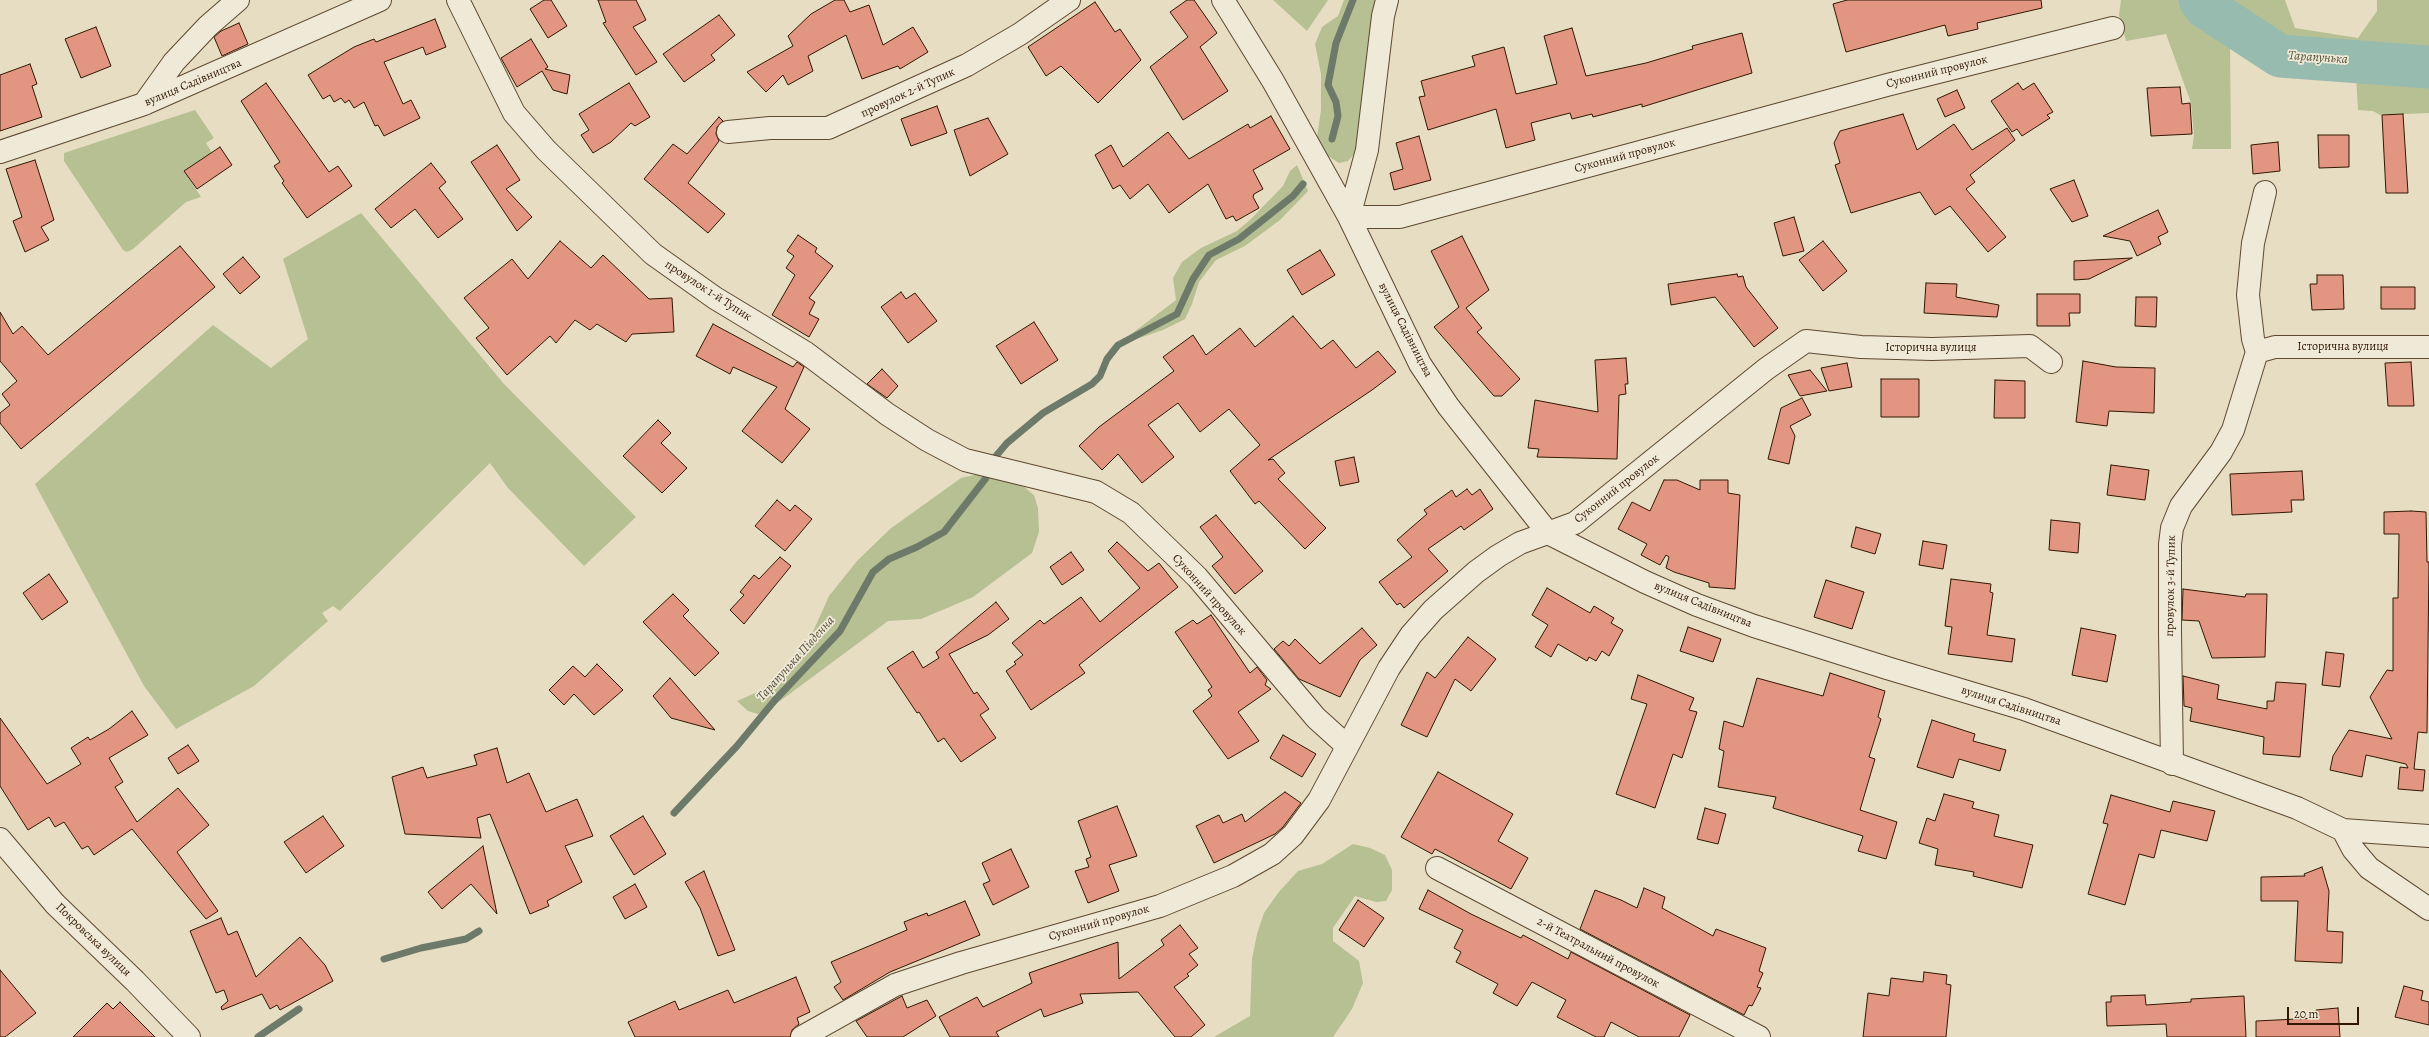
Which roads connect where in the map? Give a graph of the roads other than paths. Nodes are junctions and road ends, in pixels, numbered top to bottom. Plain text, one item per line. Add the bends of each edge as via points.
1 (238, 0) edge
2 (380, 0) edge
3 (458, 0) edge
4 (1069, 0) edge
5 (1223, 0) edge
6 (1387, 0) edge
7 (2113, 28) dead end
8 (144, 104) junction
9 (728, 132) dead end
10 (0, 152) edge
11 (2265, 192) dead end
12 (1349, 216) junction
13 (1806, 341) joint
14 (2429, 347) edge
15 (2257, 352) junction
16 (2051, 362) dead end
17 (1046, 479) joint
18 (1548, 533) junction
19 (1347, 746) junction
20 (2172, 764) junction
21 (2343, 830) junction
22 (2429, 836) edge
23 (0, 839) edge
24 (1437, 868) dead end
25 (2429, 909) edge
26 (189, 1037) edge
27 (802, 1037) edge
28 (1759, 1037) edge

1 - 8 street via 208,26 174,62
2 - 8 street, вулиця Садівництва
3 - 17 street, провулок 1-й Тупик via 514,113 546,150 653,254 715,298 806,352 887,414 927,440 965,460
4 - 9 street, провулок 2-й Тупик via 1020,34 967,65 828,128 770,128
5 - 12 street, вулиця Садівництва via 1273,81
6 - 12 street via 1380,37 1367,150
7 - 12 street, Суконний провулок via 1879,87 1400,217
8 - 10 street, вулиця Садівництва
11 - 15 street via 2253,243 2248,295
12 - 18 street, вулиця Садівництва via 1420,364 1448,406
13 - 16 street, Історична вулиця via 1861,347 1932,349 2030,346
13 - 18 street, Суконний провулок via 1766,369 1575,523
14 - 15 street, Історична вулиця via 2275,347
15 - 20 street, провулок 3-й Тупик via 2233,430 2221,452 2181,506 2172,528
17 - 19 street, Суконний провулок via 1096,492 1131,513 1196,577 1316,718
18 - 19 street, Суконний провулок via 1520,543 1498,556 1470,576 1433,610 1400,651
18 - 20 street, вулиця Садівництва via 1697,605 1880,666 2024,709
19 - 27 street, Суконний провулок via 1319,800 1302,824 1272,854 1252,865 1160,906 961,963 895,985
20 - 21 street, вулиця Садівництва via 2215,777 2297,808
21 - 22 street
21 - 25 street via 2353,849 2369,868
23 - 26 street, Покровська вулиця via 55,904
24 - 28 street, 2-й Театральний провулок

